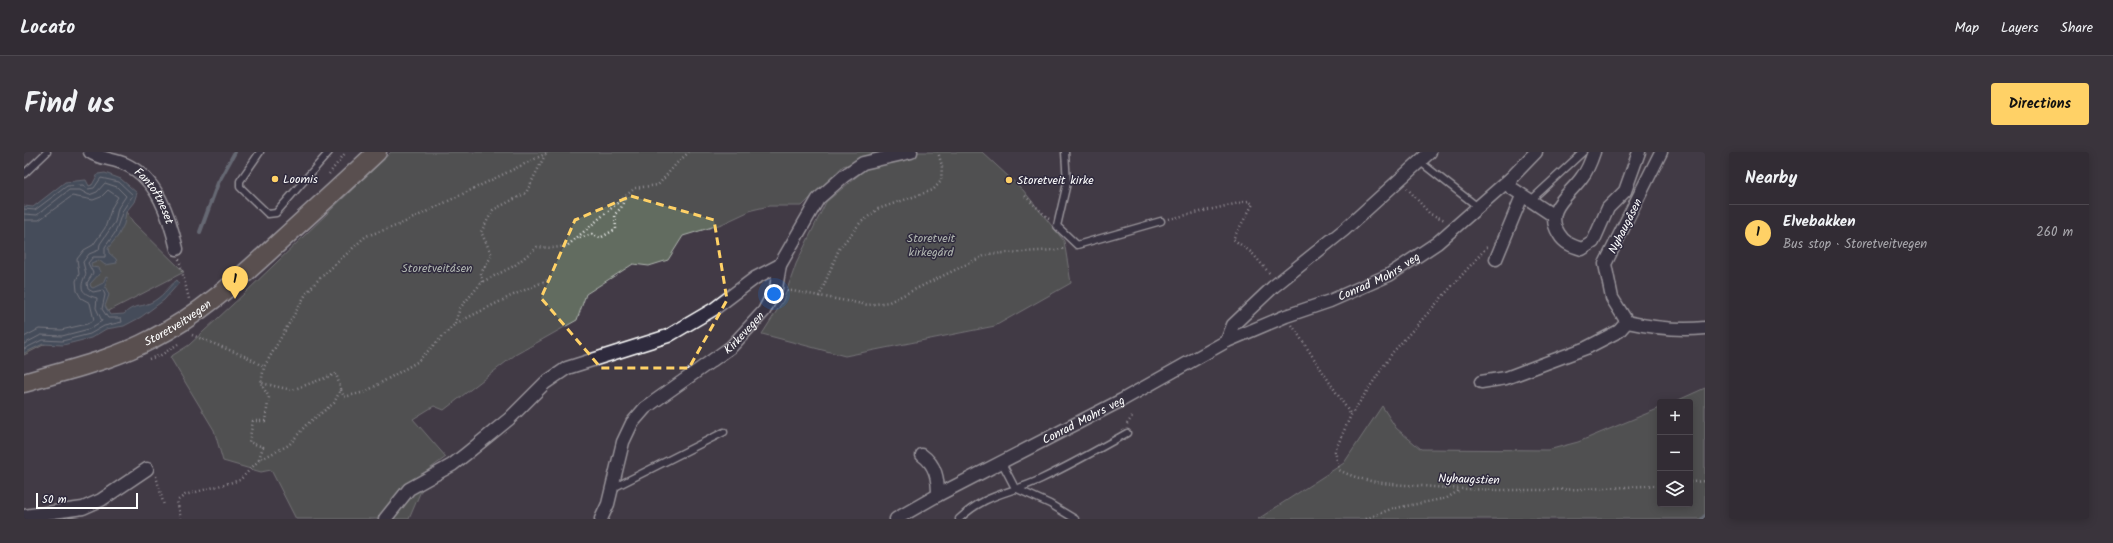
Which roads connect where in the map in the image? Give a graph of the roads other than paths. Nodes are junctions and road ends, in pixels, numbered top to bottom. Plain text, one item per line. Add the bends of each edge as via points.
1 (48, 152) edge
2 (90, 152) edge
3 (260, 152) edge
4 (329, 152) edge
5 (377, 152) edge
6 (911, 152) edge
7 (1064, 152) edge
8 (1430, 152) edge
9 (1536, 152) edge
10 (1590, 152) edge
11 (1639, 152) edge
12 (1661, 152) edge
13 (1419, 161) junction
14 (24, 174) edge
15 (1511, 178) junction
16 (1526, 199) junction
17 (1478, 207) junction
18 (1554, 216) junction
19 (1161, 221) road end
20 (177, 249) road end
21 (1496, 259) dead end
22 (780, 265) junction
23 (1627, 322) junction
24 (1705, 328) edge
25 (1227, 341) junction
26 (1481, 382) dead end
27 (24, 383) edge
28 (724, 432) dead end
29 (1127, 433) dead end
30 (922, 455) dead end
31 (1002, 463) junction
32 (149, 470) road end
33 (1015, 488) junction
34 (612, 489) junction
35 (938, 495) junction
36 (24, 516) edge
37 (965, 516) edge
38 (385, 519) edge
39 (600, 519) edge
40 (896, 519) edge
41 (959, 519) edge
42 (1075, 519) edge

1 - 14 lane
2 - 20 street, Fantoftneset via 126,164 144,177 165,207
3 - 4 lane via 240,181 240,187 268,214 276,213
5 - 27 main road, Storetveitvegen via 262,258 186,319 153,339 120,354
6 - 22 street, Kirkevegen via 863,163 844,176 818,199
7 - 19 lane via 1067,183 1057,226 1077,245
8 - 13 street
9 - 15 street, Conrad Mohrs veg
10 - 16 lane
10 - 18 street via 1587,171 1559,203
11 - 18 street via 1625,191 1608,208 1590,245 1582,249 1568,244 1557,232
12 - 23 street, Nyhaugåsen via 1604,264 1612,298
13 - 17 lane
13 - 25 street via 1344,230 1267,292 1233,325
15 - 16 street via 1510,187
15 - 17 street, Conrad Mohrs veg
16 - 18 street
16 - 21 street
17 - 25 street, Conrad Mohrs veg via 1437,243 1389,275
22 - 34 street, Kirkevegen via 776,288 764,312 731,347 645,408 632,423 623,442
22 - 38 street via 754,278 714,309 668,336 567,368 555,375 509,419 452,465 409,489
23 - 24 street via 1652,328
23 - 26 street via 1619,332 1586,348 1506,378
25 - 31 street, Conrad Mohrs veg
28 - 34 lane
29 - 33 lane via 1042,479
30 - 35 street via 935,470
31 - 33 lane
31 - 35 street, Conrad Mohrs veg
32 - 36 street via 101,500 83,508
33 - 37 lane via 998,493
33 - 42 lane
34 - 39 street, Kirkevegen
35 - 40 street, Conrad Mohrs veg
37 - 41 lane

